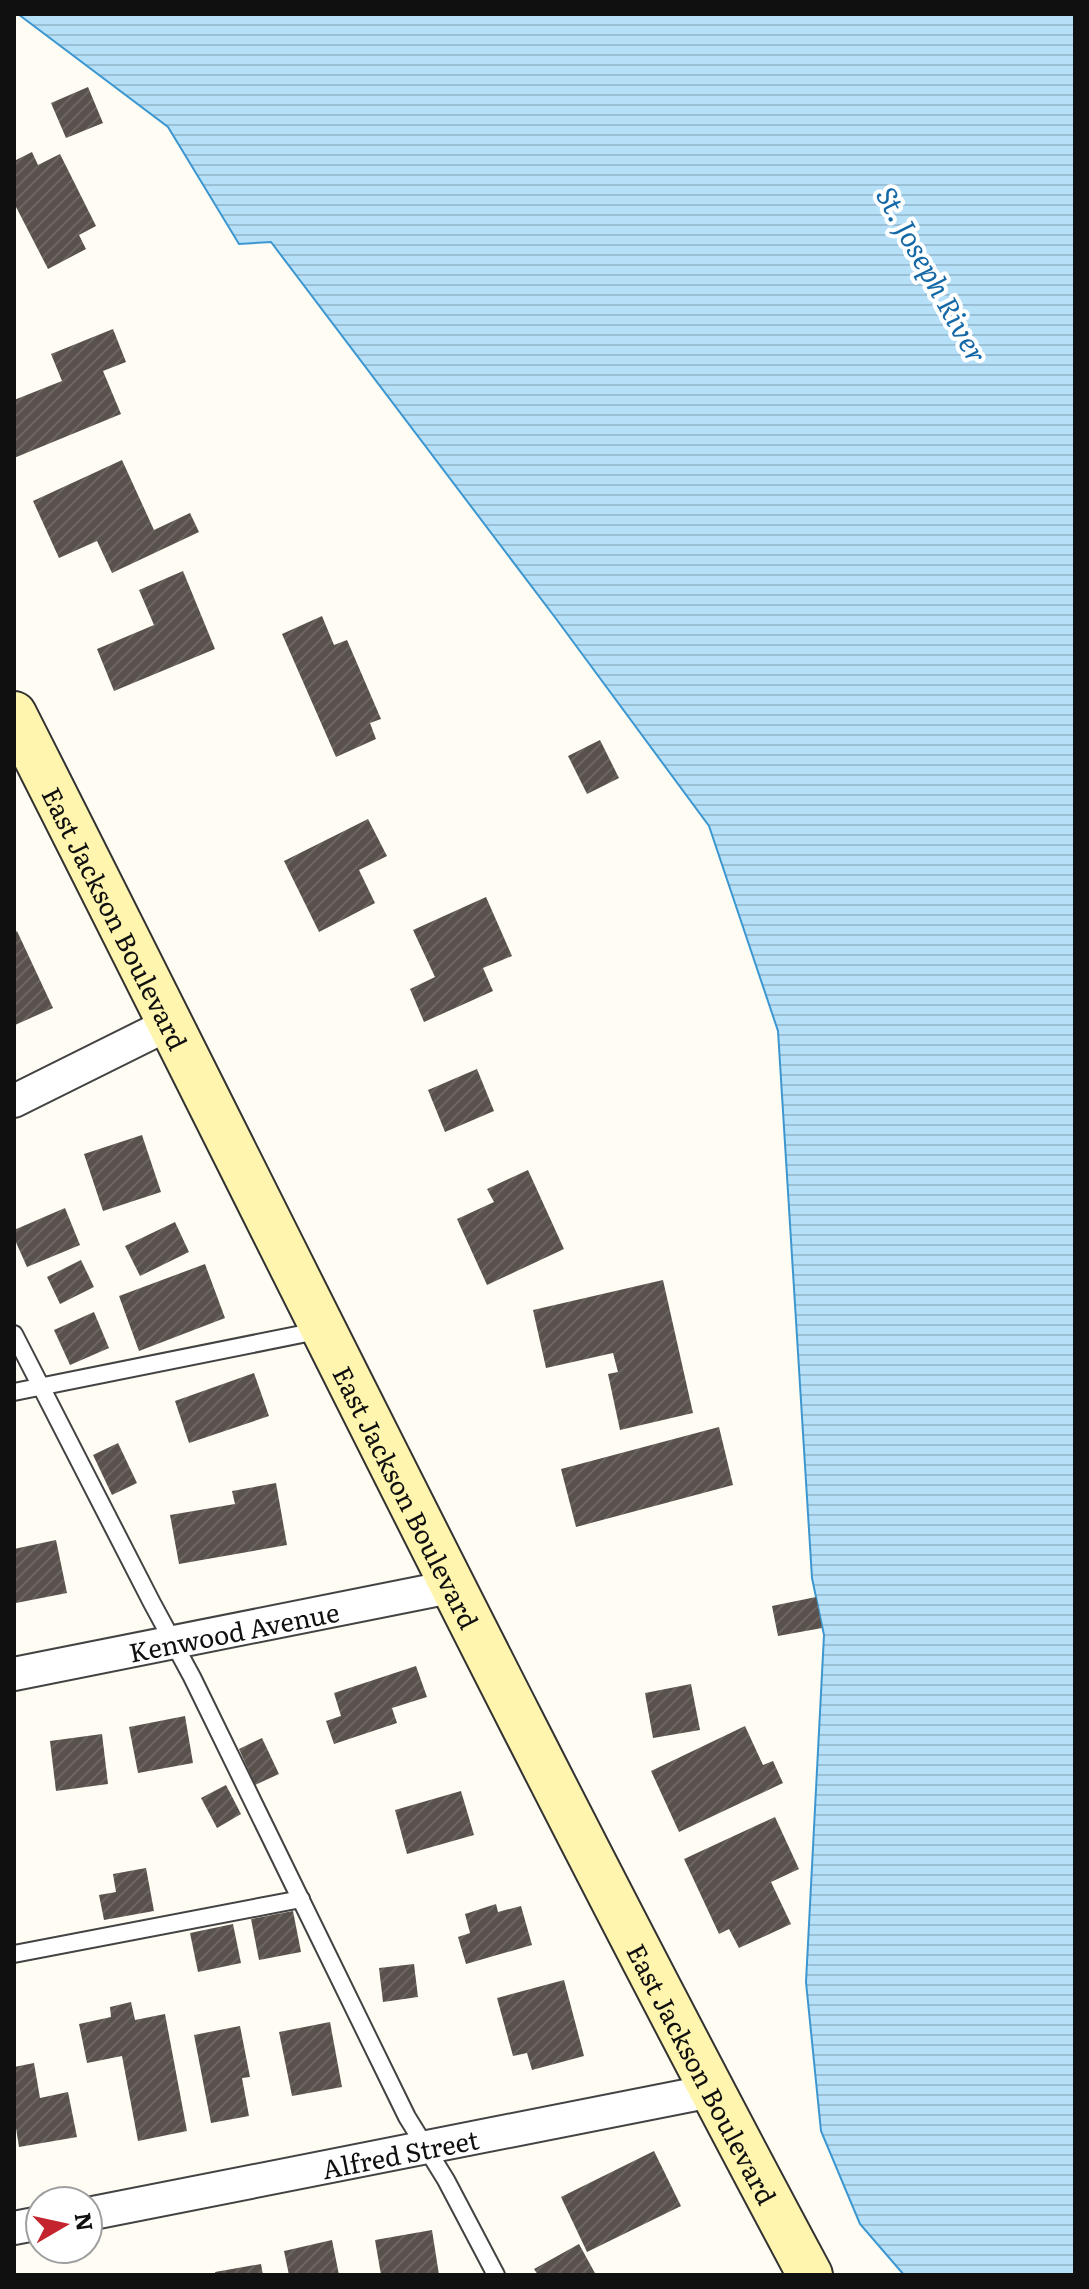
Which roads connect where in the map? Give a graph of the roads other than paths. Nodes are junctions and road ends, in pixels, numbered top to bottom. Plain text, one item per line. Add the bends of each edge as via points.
1 (14, 714) edge
2 (171, 1023) junction
3 (14, 1101) edge
4 (323, 1329) junction
5 (14, 1334) edge
6 (41, 1387) junction
7 (14, 1392) edge
8 (455, 1586) junction
9 (173, 1641) junction
10 (14, 1674) edge
11 (301, 1899) junction
12 (14, 1954) edge
13 (711, 2091) junction
14 (428, 2148) junction
15 (104, 2211) edge
16 (496, 2275) edge
17 (810, 2275) edge

1 - 2 main road, East Jackson Boulevard
2 - 3 street
2 - 4 main road, East Jackson Boulevard
4 - 6 lane
4 - 8 main road, East Jackson Boulevard
5 - 6 lane
6 - 7 lane
6 - 9 lane
8 - 9 street, Kenwood Avenue
8 - 13 main road, East Jackson Boulevard
9 - 10 street, Kenwood Avenue
9 - 11 lane
11 - 12 lane
11 - 14 lane via 407,2117
13 - 14 street, Alfred Street
13 - 17 main road, East Jackson Boulevard
14 - 15 street, Alfred Street
14 - 16 lane

